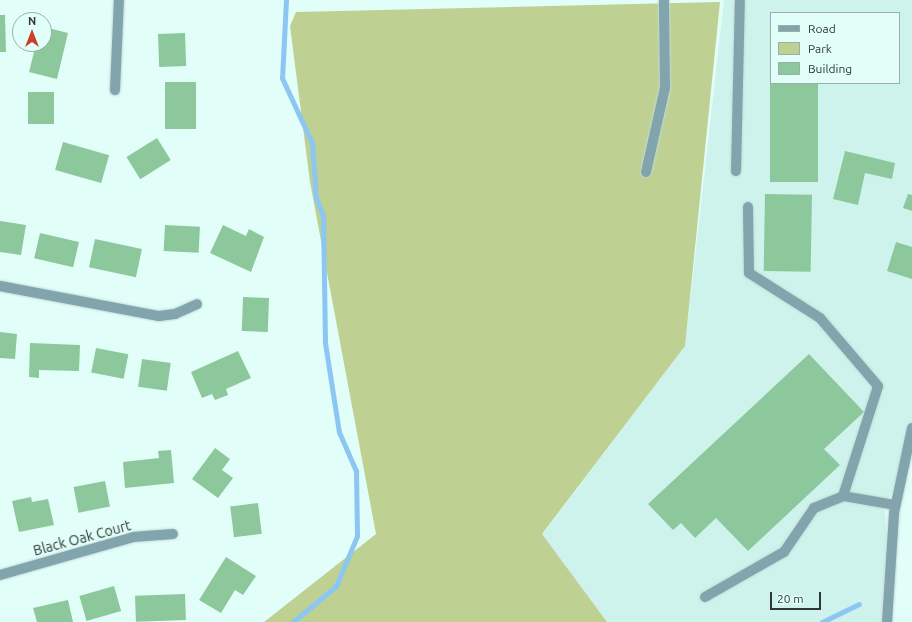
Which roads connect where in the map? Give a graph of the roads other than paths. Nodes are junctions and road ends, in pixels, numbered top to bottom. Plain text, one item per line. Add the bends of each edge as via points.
1 (119, 0) edge
2 (664, 0) edge
3 (740, 0) edge
4 (115, 90) dead end
5 (736, 171) dead end
6 (646, 172) dead end
7 (748, 207) dead end
8 (0, 286) edge
9 (197, 304) dead end
10 (912, 428) edge
11 (843, 496) junction
12 (895, 505) junction
13 (173, 534) dead end
14 (0, 576) edge
15 (705, 596) dead end
16 (888, 622) edge

1 - 4 street
2 - 6 street via 665,88
3 - 5 street
7 - 11 street via 748,273 820,318 878,386
8 - 9 street via 159,316 175,314
10 - 12 street
11 - 12 street
11 - 15 street via 814,508 784,552
12 - 16 street
13 - 14 street, Black Oak Court via 133,537

